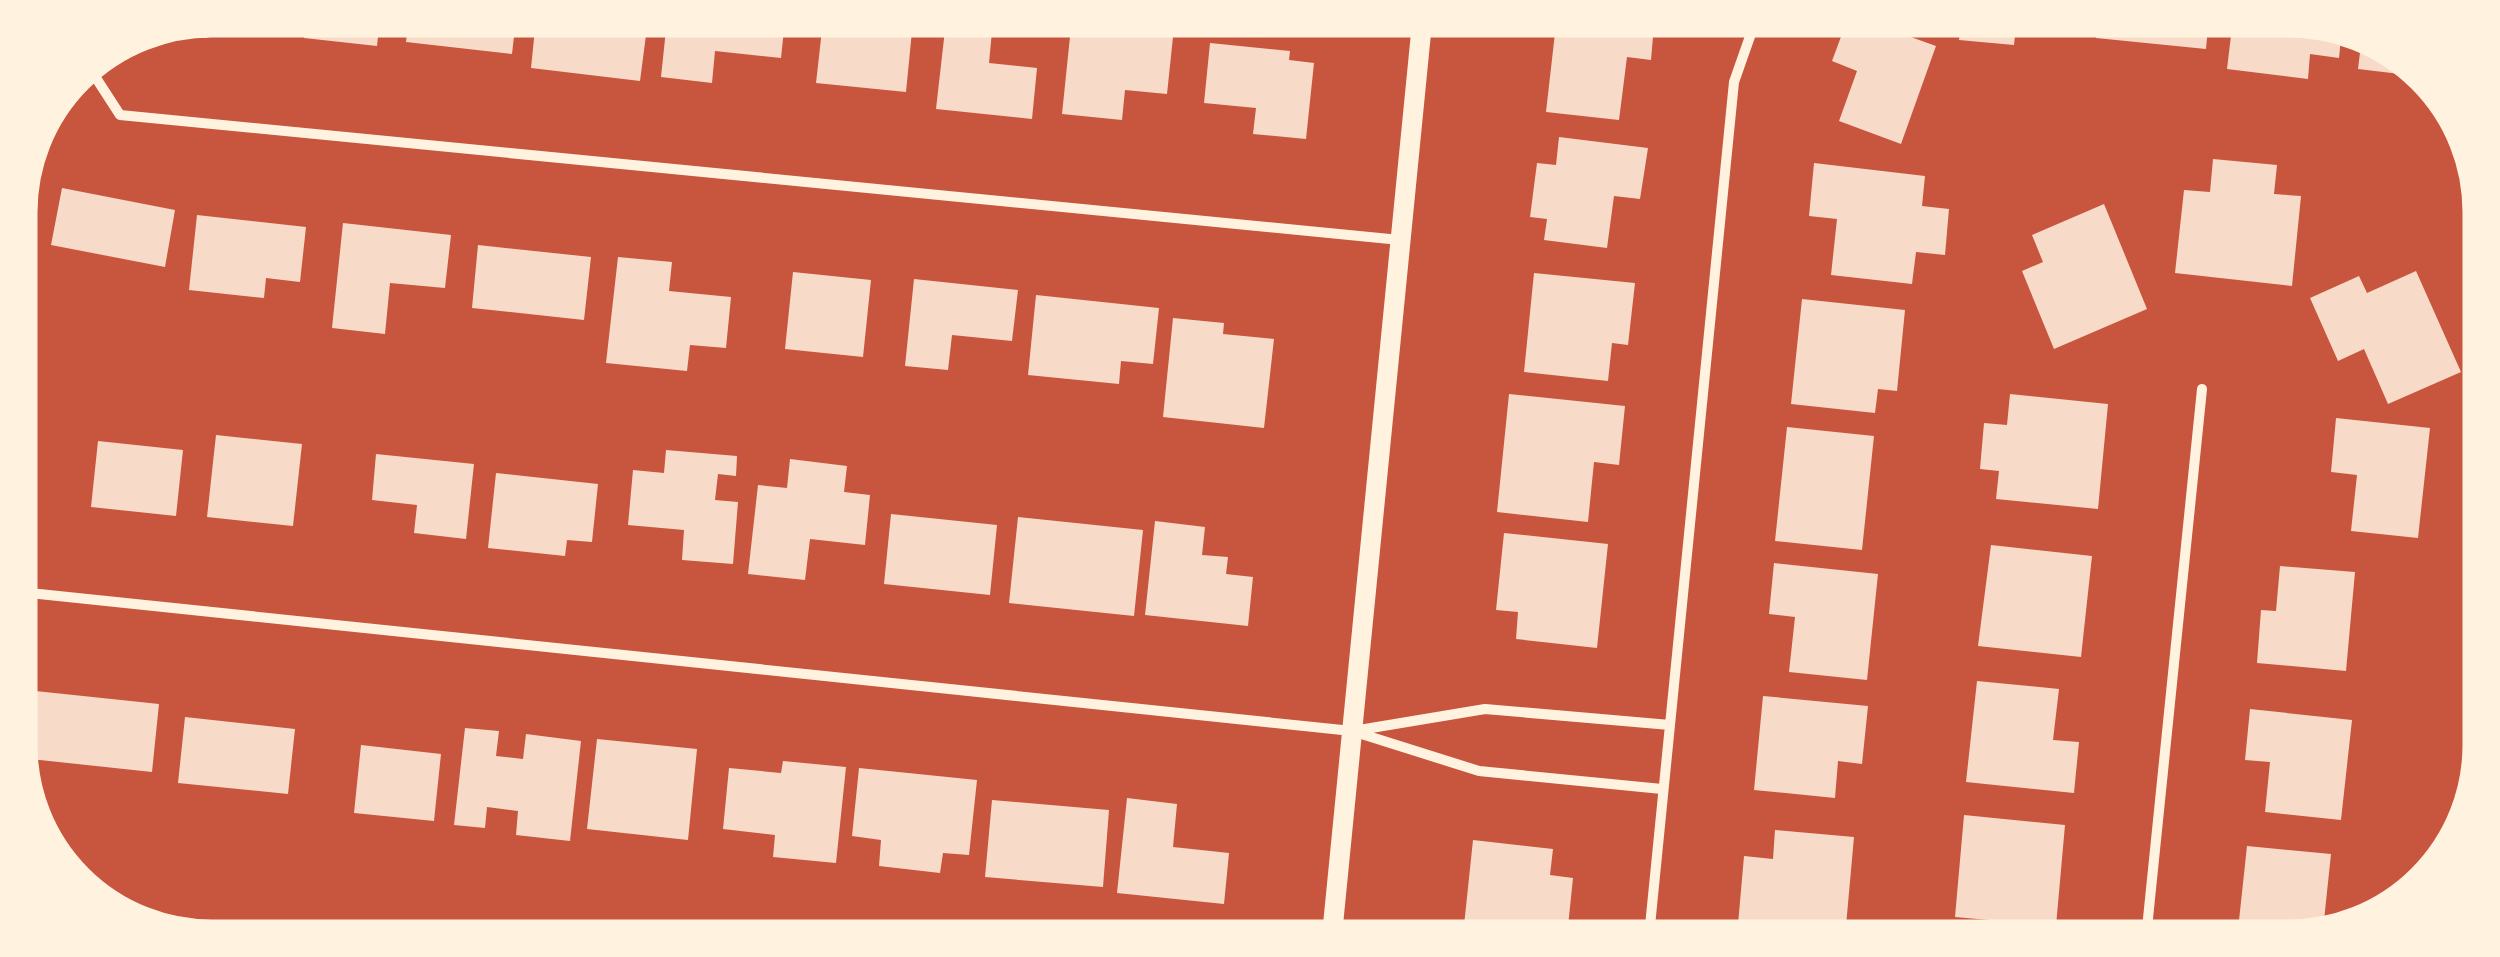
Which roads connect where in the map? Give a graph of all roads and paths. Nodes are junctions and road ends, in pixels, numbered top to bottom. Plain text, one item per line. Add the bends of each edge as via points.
1 (1421, 35) edge
2 (1750, 35) edge
3 (96, 79) edge
4 (1400, 240) junction
5 (2202, 389) dead end
6 (35, 594) edge
7 (1670, 725) junction
8 (1352, 731) junction
9 (1662, 789) junction
10 (1333, 922) edge
11 (1650, 922) edge
12 (2148, 922) edge

1 - 4 main road
2 - 7 street via 1734,82
3 - 4 street via 120,115
4 - 8 main road
5 - 12 street
6 - 8 street
7 - 8 street via 1485,709
7 - 9 street
8 - 9 street via 1479,770
8 - 10 main road
9 - 11 street

